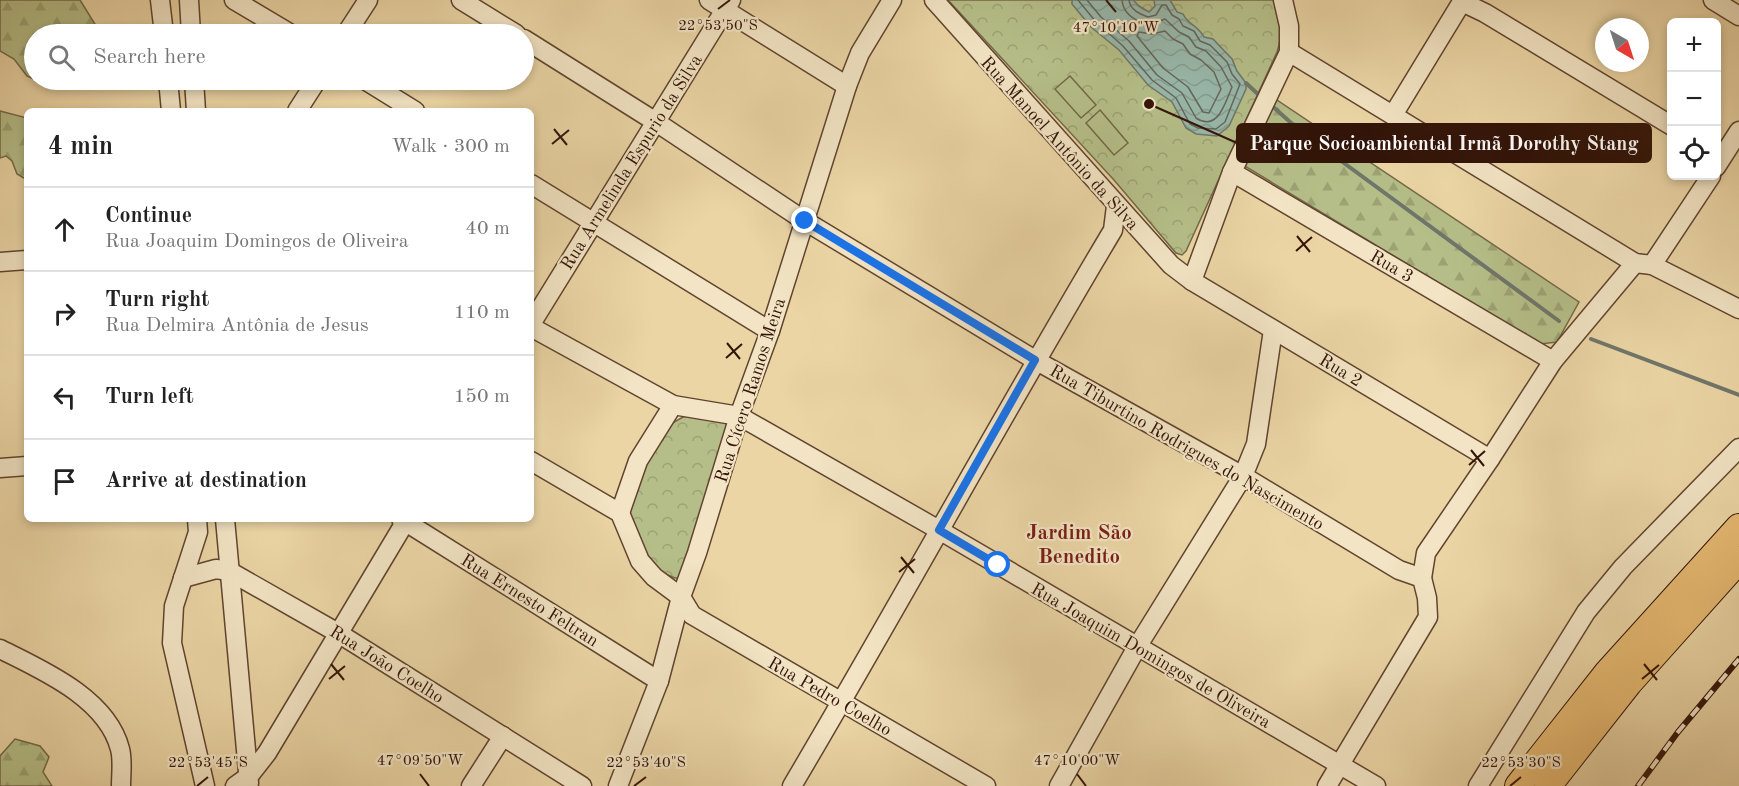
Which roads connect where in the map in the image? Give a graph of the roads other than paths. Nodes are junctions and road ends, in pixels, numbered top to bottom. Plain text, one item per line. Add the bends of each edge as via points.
1 (160, 0) edge
2 (189, 0) edge
3 (234, 0) edge
4 (368, 0) edge
5 (460, 0) edge
6 (709, 0) edge
7 (892, 0) edge
8 (933, 0) edge
9 (1283, 0) edge
10 (1713, 0) edge
11 (1462, 1) edge
12 (728, 5) edge
13 (1739, 16) edge
14 (163, 24) edge
15 (190, 24) edge
16 (274, 24) edge
17 (352, 24) edge
18 (500, 24) edge
19 (534, 45) edge
20 (1289, 52) junction
21 (847, 86) junction
22 (169, 90) edge
23 (195, 90) edge
24 (311, 90) edge
25 (381, 90) edge
26 (171, 108) edge
27 (196, 108) edge
28 (299, 108) edge
29 (410, 108) edge
30 (1394, 115) junction
31 (656, 122) junction
32 (1667, 124) edge
33 (1739, 131) edge
34 (1724, 161) edge
35 (1232, 172) junction
36 (1708, 180) edge
37 (534, 186) edge
38 (1116, 206) junction
39 (805, 221) junction
40 (594, 223) junction
41 (24, 260) edge
42 (0, 262) edge
43 (1644, 264) junction
44 (1192, 281) junction
45 (1739, 309) edge
46 (534, 321) edge
47 (534, 328) edge
48 (1273, 330) junction
49 (770, 331) junction
50 (1035, 360) junction
51 (1553, 361) junction
52 (673, 405) junction
53 (739, 416) junction
54 (1739, 447) edge
55 (1490, 459) junction
56 (534, 463) edge
57 (24, 466) edge
58 (0, 468) edge
59 (1243, 476) junction
60 (620, 513) junction
61 (197, 522) edge
62 (225, 522) edge
63 (403, 522) edge
64 (407, 522) edge
65 (1739, 527) edge
66 (939, 530) junction
67 (1739, 561) edge
68 (229, 571) junction
69 (183, 578) junction
70 (1422, 578) junction
71 (681, 597) junction
72 (338, 633) junction
73 (1137, 647) junction
74 (0, 649) edge
75 (659, 681) junction
76 (841, 703) junction
77 (244, 735) junction
78 (276, 736) junction
79 (503, 736) junction
80 (1339, 765) junction
81 (244, 783) edge
82 (121, 786) edge
83 (205, 786) edge
84 (471, 786) edge
85 (582, 786) edge
86 (618, 786) edge
87 (792, 786) edge
88 (986, 786) edge
89 (1059, 786) edge
90 (1327, 786) edge
91 (1376, 786) edge
92 (1478, 786) edge
93 (1518, 786) edge
94 (1548, 786) edge

1 - 14 street
2 - 15 street
3 - 16 street
4 - 17 street
5 - 18 street
6 - 12 street
7 - 21 street, Rua Cícero Ramos Meira via 860,53
8 - 38 street, Rua Manoel Antônio da Silva
9 - 20 street
10 - 13 street
11 - 30 street
11 - 32 street
12 - 21 street
12 - 31 street, Rua Armelinda Espurio da Silva
19 - 31 street, Rua Tiburtino Rodrigues do Nascimento
20 - 30 street
20 - 35 street
21 - 39 street, Rua Cícero Ramos Meira
22 - 26 street
23 - 27 street
24 - 28 street
25 - 29 street
30 - 43 street
31 - 39 street, Rua Tiburtino Rodrigues do Nascimento
31 - 40 street, Rua Armelinda Espurio da Silva
33 - 34 street
35 - 44 street
35 - 51 street, Rua 3
36 - 43 street
37 - 40 street
38 - 44 street, Rua Manoel Antônio da Silva via 1155,250
38 - 50 street via 1113,230
39 - 49 street, Rua Cícero Ramos Meira
39 - 50 street, Rua Tiburtino Rodrigues do Nascimento
40 - 46 street, Rua Armelinda Espurio da Silva
40 - 49 street
41 - 42 street
43 - 45 street
43 - 51 street
44 - 48 street, Rua 2
47 - 52 street
48 - 55 street, Rua 2
48 - 59 street via 1256,444
49 - 53 street, Rua Cícero Ramos Meira
50 - 59 street, Rua Tiburtino Rodrigues do Nascimento
50 - 66 street
51 - 55 street
52 - 53 street
52 - 60 street via 638,461
53 - 66 street, Rua Joaquim Domingos de Oliveira
53 - 71 street, Rua Cícero Ramos Meira
54 - 92 street via 1623,567 1586,612
55 - 70 street via 1426,553
56 - 60 street
57 - 58 street
59 - 70 street, Rua Tiburtino Rodrigues do Nascimento via 1399,570
59 - 73 street
60 - 71 street, Rua Pedro Coelho via 640,561 654,578
61 - 69 street
62 - 68 street
63 - 72 street
64 - 75 street, Rua Ernesto Feltran
65 - 93 highway via 1607,673
66 - 73 street, Rua Joaquim Domingos de Oliveira
66 - 76 street
67 - 94 highway via 1629,682
68 - 69 street
68 - 72 street, Rua João Coelho
68 - 77 street
69 - 83 street via 174,606 172,643
70 - 80 street via 1428,617
71 - 75 street, Rua Cícero Ramos Meira
71 - 76 street, Rua Pedro Coelho via 692,615
72 - 78 street
72 - 79 street, Rua João Coelho
73 - 80 street, Rua Joaquim Domingos de Oliveira
73 - 89 street
74 - 82 street via 53,676 101,714 121,750
75 - 86 street, Rua Cícero Ramos Meira
76 - 87 street
76 - 88 street, Rua Pedro Coelho
77 - 78 street via 264,740
77 - 81 street
78 - 81 street
79 - 84 street
79 - 85 street, Rua João Coelho
80 - 90 street
80 - 91 street, Rua Joaquim Domingos de Oliveira

